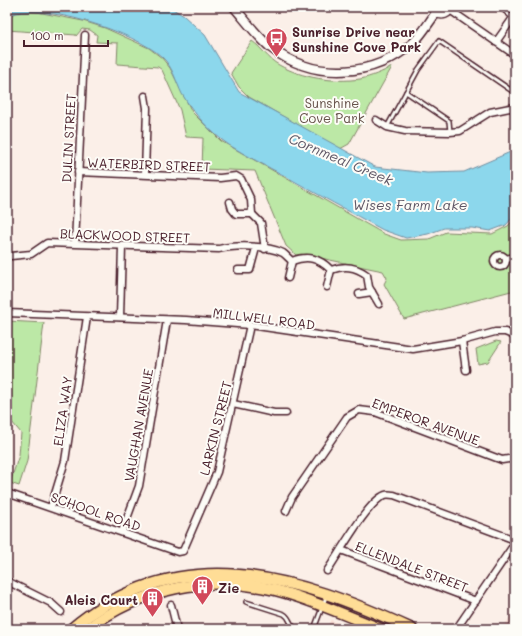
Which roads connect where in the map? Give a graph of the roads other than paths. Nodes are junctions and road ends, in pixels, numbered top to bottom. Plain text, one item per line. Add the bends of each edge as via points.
1 (234, 7) edge
2 (500, 7) edge
3 (450, 8) edge
4 (243, 10) edge
5 (434, 10) edge
6 (514, 17) edge
7 (256, 33) junction
8 (85, 35) dead end
9 (496, 42) junction
10 (515, 55) edge
11 (288, 58) junction
12 (406, 92) junction
13 (515, 93) edge
14 (145, 96) dead end
15 (515, 107) edge
16 (376, 120) dead end
17 (387, 127) junction
18 (450, 132) junction
19 (78, 172) junction
20 (145, 174) junction
21 (230, 202) dead end
22 (252, 214) junction
23 (75, 243) junction
24 (122, 247) junction
25 (256, 248) junction
26 (265, 249) junction
27 (11, 256) dead end
28 (515, 257) edge
29 (506, 259) dead end
30 (292, 262) junction
31 (238, 270) dead end
32 (331, 270) junction
33 (288, 278) dead end
34 (328, 287) dead end
35 (372, 292) junction
36 (359, 294) dead end
37 (379, 304) dead end
38 (7, 313) edge
39 (87, 316) junction
40 (120, 317) junction
41 (167, 320) junction
42 (250, 325) junction
43 (515, 336) edge
44 (462, 341) junction
45 (466, 370) dead end
46 (233, 404) junction
47 (286, 412) dead end
48 (515, 458) edge
49 (7, 493) edge
50 (51, 507) junction
51 (286, 511) dead end
52 (122, 532) junction
53 (515, 541) edge
54 (342, 550) junction
55 (178, 552) joint
56 (327, 571) dead end
57 (7, 581) edge
58 (327, 595) junction
59 (476, 601) junction
60 (246, 602) dead end
61 (171, 606) dead end
62 (322, 607) junction
63 (61, 612) dead end
64 (460, 625) dead end
65 (71, 629) edge
66 (87, 629) edge
67 (177, 629) edge
68 (296, 629) edge
69 (314, 629) edge
70 (381, 629) edge
71 (412, 629) edge

1 - 7 street
2 - 6 lane
3 - 5 street via 446,14
3 - 9 street
4 - 7 street via 257,30
4 - 11 street
5 - 11 street via 414,41 396,56 368,68 326,70 306,66
6 - 9 street
7 - 11 street
8 - 19 street, DULIN STREET
9 - 10 street
12 - 13 lane via 439,41
12 - 17 lane
12 - 18 lane via 449,121
14 - 20 street
15 - 18 street via 490,112 460,131
16 - 17 street
17 - 18 street via 405,131
19 - 20 street, WATERBIRD STREET
19 - 23 street, DULIN STREET
20 - 22 street, WATERBIRD STREET via 220,178 236,176 241,179 251,200
21 - 22 street via 236,214
22 - 26 street via 261,223
23 - 24 street, BLACKWOOD STREET
23 - 27 street, BLACKWOOD STREET via 47,243 31,254
24 - 25 street, BLACKWOOD STREET
24 - 40 street
25 - 26 street, BLACKWOOD STREET
25 - 31 street via 250,270
26 - 30 street, BLACKWOOD STREET via 283,253
28 - 29 street
30 - 32 street via 303,258 322,261
30 - 33 street
32 - 34 street
32 - 35 street via 343,266 360,269 367,275
35 - 36 street
35 - 37 street
38 - 39 street, MILLWELL ROAD
39 - 40 street, MILLWELL ROAD
39 - 50 street, ELIZA WAY via 65,462
40 - 41 street, MILLWELL ROAD
41 - 42 street, MILLWELL ROAD
41 - 52 street, VAUGHAN AVENUE via 139,486
42 - 44 street, MILLWELL ROAD via 413,349
42 - 46 street, LARKIN STREET
43 - 44 street, MILLWELL ROAD via 506,332 495,332
44 - 45 street
46 - 47 street via 274,413
46 - 55 street, LARKIN STREET via 217,472 185,548
48 - 51 street, EMPEROR AVENUE via 502,460 375,412 359,410 346,418 292,497
49 - 50 street, SCHOOL ROAD
50 - 52 street, SCHOOL ROAD
52 - 55 street, SCHOOL ROAD
53 - 54 street via 394,495 386,495 378,499
53 - 59 street
54 - 56 street
54 - 59 street, ELLENDALE STREET
57 - 63 street via 51,603
58 - 62 lane
58 - 65 main road via 245,575 215,573 182,576 150,584 120,596 94,611
58 - 71 main road
59 - 64 street
60 - 68 lane via 288,616
61 - 67 street
62 - 66 main road via 263,587 232,583 203,584 169,589 139,598
62 - 69 lane
62 - 70 main road

